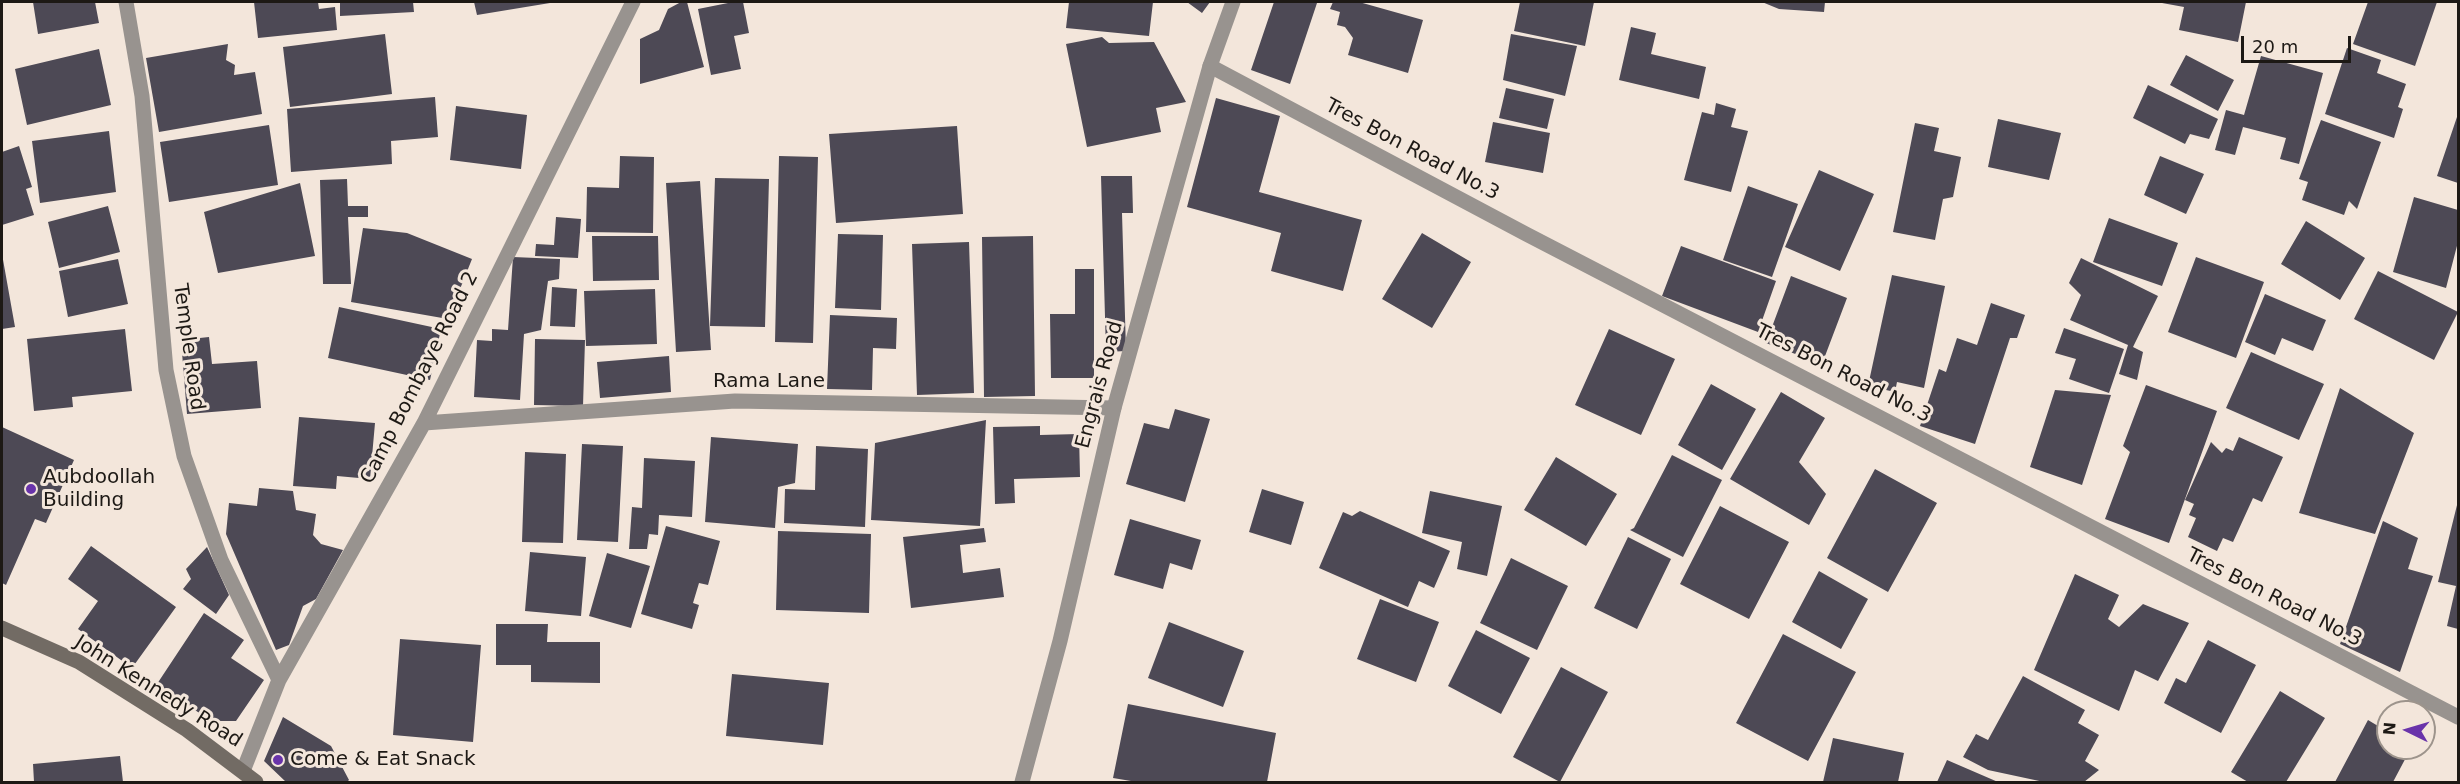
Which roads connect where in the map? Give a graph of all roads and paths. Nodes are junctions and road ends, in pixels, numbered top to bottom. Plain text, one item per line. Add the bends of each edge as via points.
1 (126, 2) edge
2 (633, 2) edge
3 (1233, 2) edge
4 (1209, 66) junction
5 (1114, 408) junction
6 (424, 423) junction
7 (2, 628) edge
8 (279, 680) junction
9 (2458, 717) edge
10 (243, 771) junction
11 (256, 783) edge
12 (1022, 783) edge

1 - 8 street, Temple Road via 142,96 166,370 184,456 221,560
2 - 6 street, Camp Bombaye Road 2
3 - 4 street, Engrais Road
4 - 5 street, Engrais Road
4 - 9 street, Tres Bon Road No.3 via 1515,229
5 - 6 street, Rama Lane via 735,401
5 - 12 street, Engrais Road via 1060,641
6 - 8 street, Camp Bombaye Road 2
7 - 10 main road, John Kennedy Road via 79,662 187,730
8 - 10 street, Camp Bombaye Road 2
10 - 11 main road, John Kennedy Road

